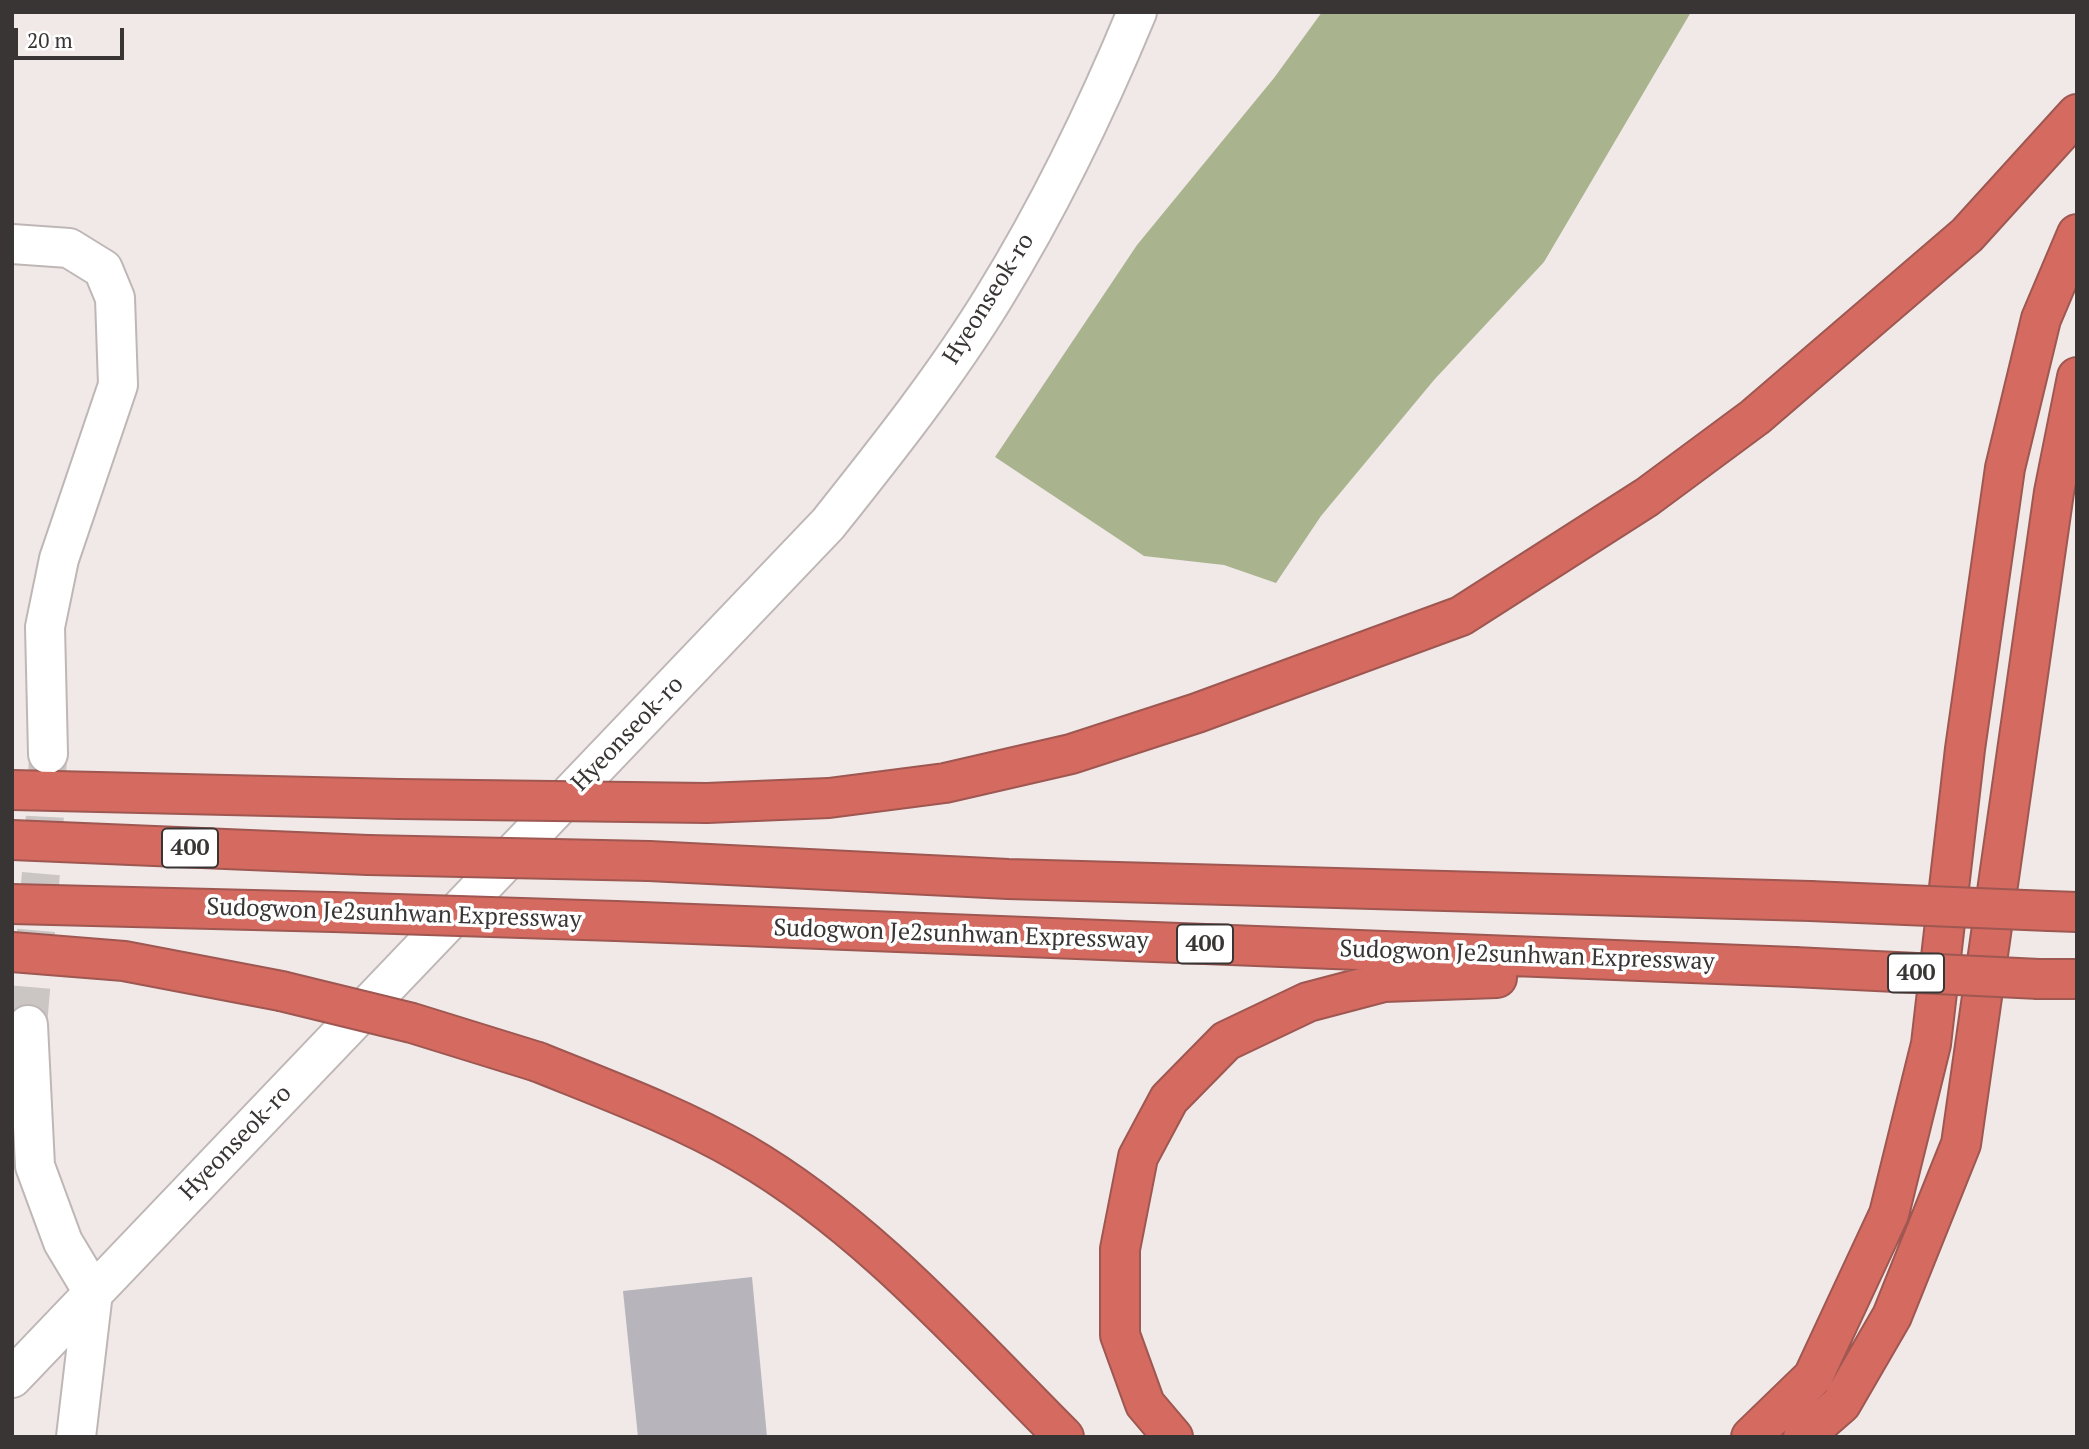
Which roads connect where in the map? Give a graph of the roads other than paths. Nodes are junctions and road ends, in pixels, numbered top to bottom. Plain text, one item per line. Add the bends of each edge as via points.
1 (1137, 12) edge
2 (2077, 114) edge
3 (2077, 234) edge
4 (12, 244) edge
5 (2077, 377) edge
6 (48, 754) tunnel mouth
7 (12, 790) edge
8 (12, 840) edge
9 (12, 904) edge
10 (2063, 912) edge
11 (12, 952) edge
12 (1794, 967) junction
13 (2077, 979) edge
14 (28, 1025) tunnel mouth
15 (93, 1292) junction
16 (12, 1378) edge
17 (76, 1437) edge
18 (1064, 1437) edge
19 (1173, 1437) edge
20 (1751, 1437) edge
21 (1803, 1437) edge

1 - 15 street, Hyeonseok-ro via 1063,176 994,298 899,435 828,524
2 - 7 highway, bridge via 1967,235 1755,417 1647,497 1461,616 1197,713 1071,754 945,783 830,798 707,803
3 - 20 highway via 2041,319 2005,468 1965,749 1931,1044 1889,1214 1813,1377
4 - 6 street via 69,248 103,269 115,298 118,386 59,559 46,626
5 - 21 highway via 2054,492 1961,1144 1892,1316 1841,1404
8 - 10 highway, 400, bridge via 649,861 1008,879
9 - 12 highway, Sudogwon Je2sunhwan Expressway / 400, bridge via 616,921
11 - 18 highway, bridge via 124,961 281,991 412,1023 538,1062 664,1113 742,1154 817,1204 908,1281
12 - 13 highway, Sudogwon Je2sunhwan Expressway / 400, bridge
12 - 19 highway via 1384,982 1308,1002 1226,1041 1170,1099 1138,1157 1120,1249 1120,1335 1145,1404
14 - 15 street via 35,1166 63,1242
15 - 16 street, Hyeonseok-ro
15 - 17 street

